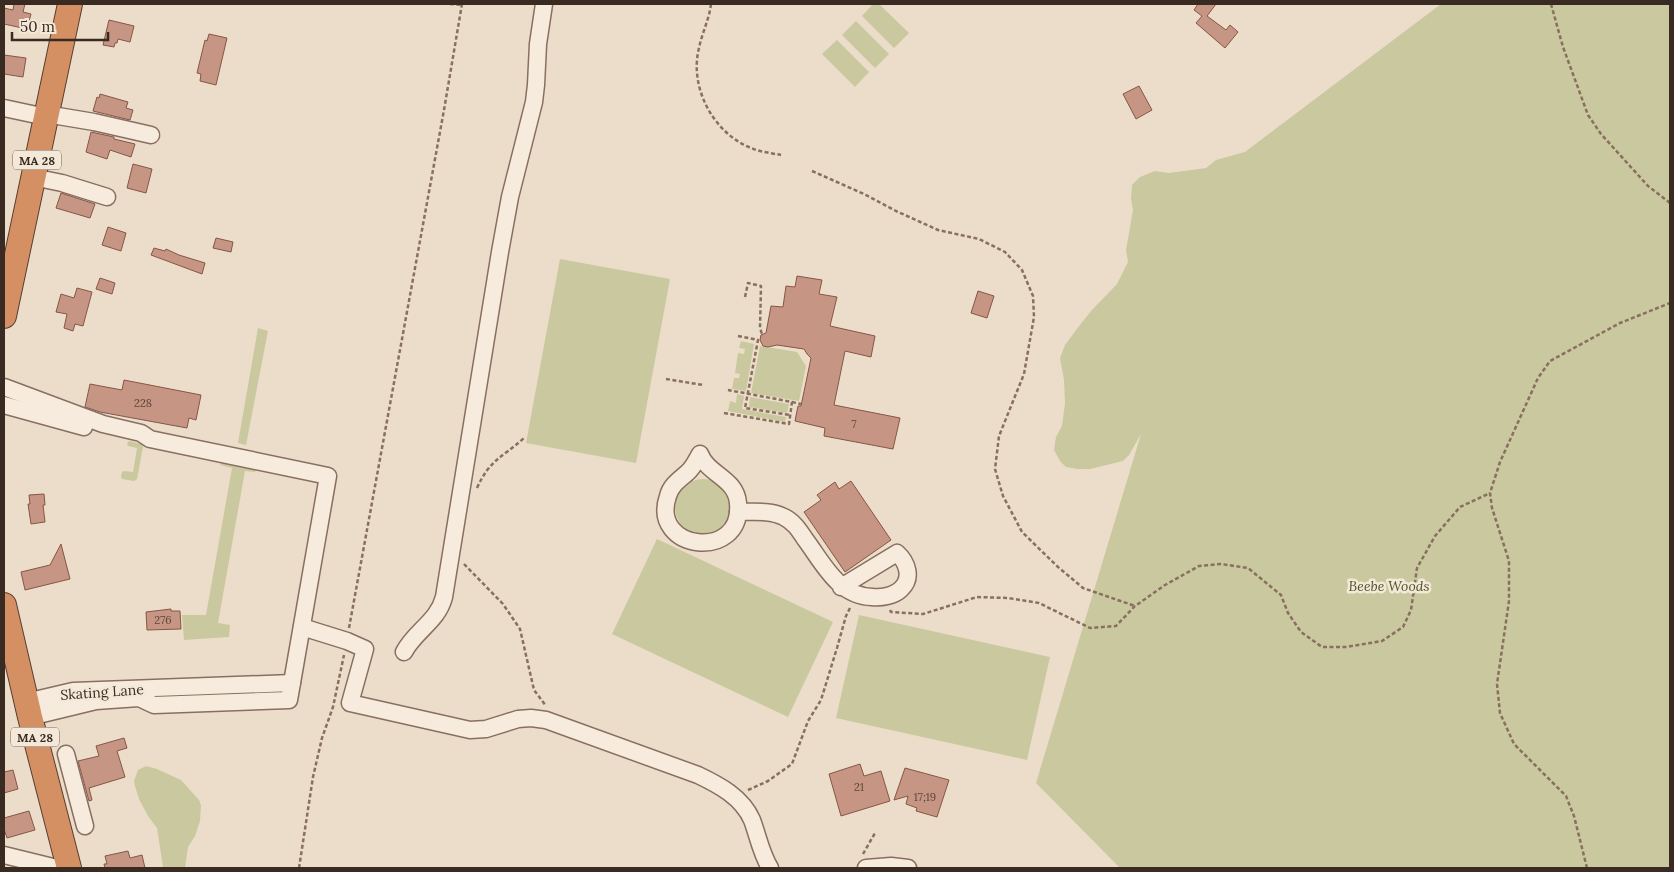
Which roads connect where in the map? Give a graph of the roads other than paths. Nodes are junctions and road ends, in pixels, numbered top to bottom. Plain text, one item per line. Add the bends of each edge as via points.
1 (70, 4) edge
2 (544, 4) edge
3 (4, 108) edge
4 (46, 115) junction
5 (151, 135) dead end
6 (33, 177) junction
7 (108, 197) dead end
8 (4, 316) edge
9 (4, 387) edge
10 (4, 405) edge
11 (150, 439) junction
12 (738, 512) junction
13 (841, 586) junction
14 (4, 605) edge
15 (302, 627) junction
16 (404, 652) dead end
17 (10, 663) edge
18 (232, 685) junction
19 (291, 692) junction
20 (130, 694) junction
21 (28, 710) junction
22 (71, 753) dead end
23 (90, 825) dead end
24 (4, 855) edge
25 (864, 864) edge
26 (57, 868) edge
27 (69, 868) edge
28 (770, 868) edge
29 (908, 868) edge

1 - 4 highway, MA 28
2 - 16 street via 535,95 503,234 444,597 429,624 412,639
3 - 4 street
4 - 5 street
4 - 6 highway, MA 28
6 - 7 street
6 - 8 highway, MA 28
9 - 11 street via 103,424 142,433
10 - 11 street via 141,442
11 - 15 street via 328,476
12 - 12 street via 732,486 703,463 700,454 667,496 667,517 673,529 684,539 698,543 712,542 724,536 734,525
12 - 13 street via 773,513 785,517 795,525
13 - 13 street via 897,553 907,566 908,575 900,591 878,598 857,596
14 - 17 highway, MA 28
15 - 19 street
15 - 28 street via 347,640 365,649 350,703 470,730 524,718 546,720 698,775 722,787 735,797 751,818
17 - 21 highway, MA 28
18 - 19 street, Skating Lane
18 - 20 street, Skating Lane via 179,686
18 - 20 street via 208,677 154,679
19 - 20 street
19 - 20 street, Skating Lane via 154,705
20 - 21 street, Skating Lane via 81,697 68,692
21 - 27 highway, MA 28
22 - 23 street
24 - 26 street
25 - 29 street

